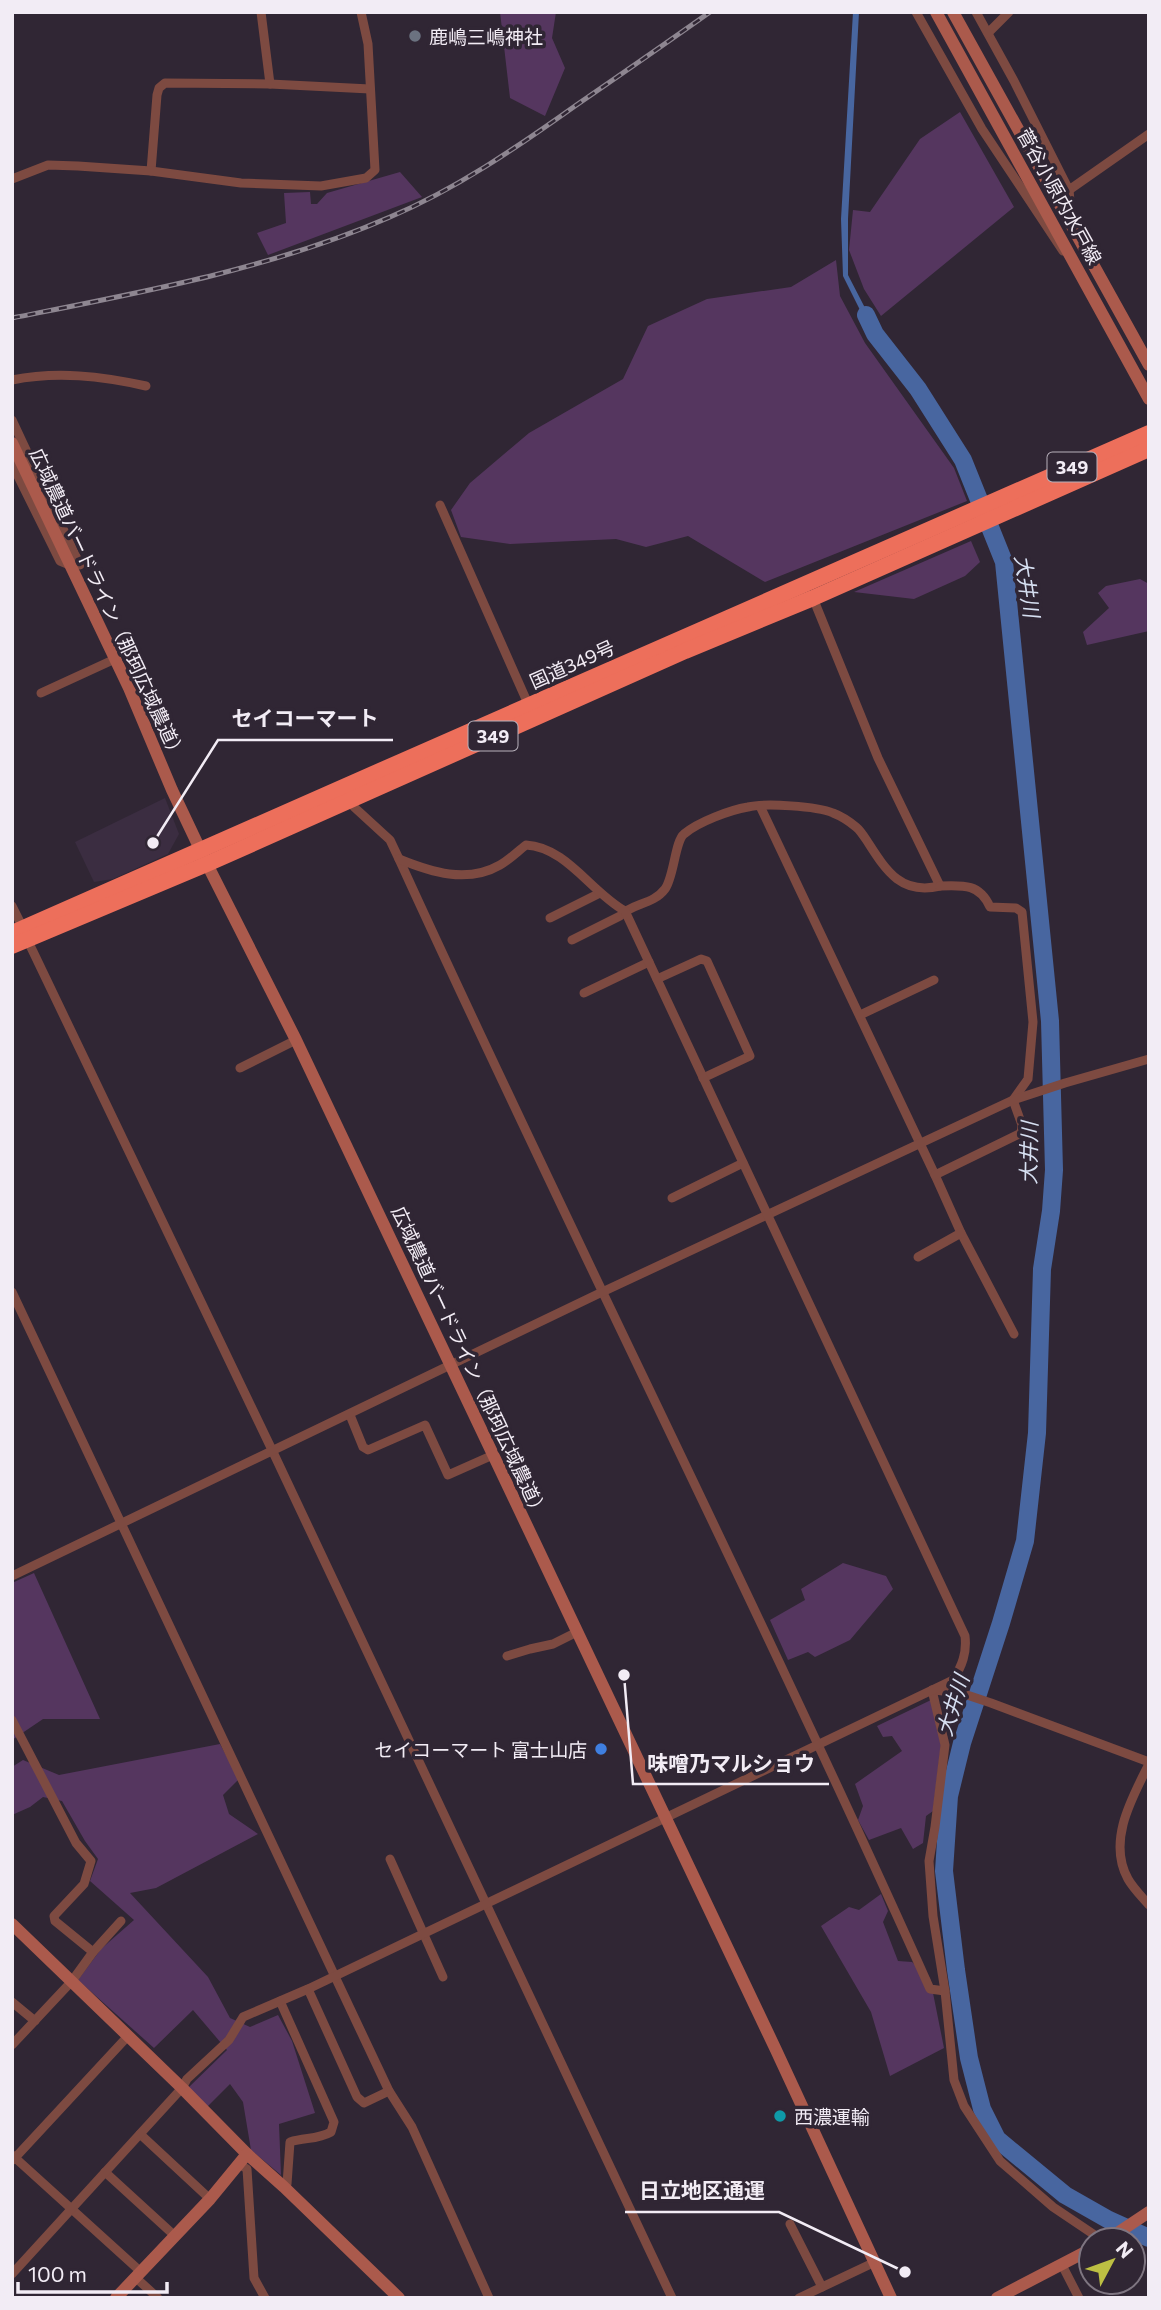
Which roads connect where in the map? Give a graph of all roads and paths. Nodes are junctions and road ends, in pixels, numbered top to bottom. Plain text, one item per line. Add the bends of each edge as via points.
1 (261, 12) edge
2 (361, 12) edge
3 (916, 12) edge
4 (936, 12) edge
5 (953, 12) edge
6 (976, 12) edge
7 (1009, 12) edge
8 (988, 33) junction
9 (270, 84) junction
10 (370, 89) junction
11 (1149, 134) edge
12 (150, 171) junction
13 (12, 178) edge
14 (1069, 190) junction
15 (1064, 212) junction
16 (1074, 262) junction
17 (1149, 365) edge
18 (12, 380) edge
19 (146, 386) dead end
20 (1149, 399) edge
21 (12, 421) edge
22 (1149, 433) edge
23 (12, 443) edge
24 (1149, 449) edge
25 (12, 464) edge
26 (440, 505) dead end
27 (997, 508) junction
28 (971, 519) junction
29 (76, 565) junction
30 (813, 598) junction
31 (115, 659) junction
32 (41, 693) dead end
33 (529, 706) junction
34 (348, 793) junction
35 (760, 806) junction
36 (200, 848) junction
37 (399, 859) junction
38 (207, 864) junction
39 (940, 886) junction
40 (600, 894) junction
41 (12, 906) edge
42 (625, 911) junction
43 (550, 918) dead end
44 (19, 937) edge
45 (572, 940) dead end
46 (649, 962) junction
47 (657, 979) junction
48 (934, 980) dead end
49 (584, 993) dead end
50 (860, 1015) junction
51 (296, 1040) junction
52 (1149, 1059) edge
53 (240, 1068) dead end
54 (703, 1078) junction
55 (1013, 1100) junction
56 (920, 1144) junction
57 (743, 1163) junction
58 (935, 1175) junction
59 (672, 1198) dead end
60 (768, 1215) junction
61 (961, 1233) junction
62 (918, 1257) dead end
63 (12, 1292) edge
64 (602, 1293) junction
65 (1014, 1334) dead end
66 (451, 1367) junction
67 (350, 1415) junction
68 (273, 1452) junction
69 (493, 1455) junction
70 (122, 1524) junction
71 (12, 1576) edge
72 (577, 1632) junction
73 (507, 1656) dead end
74 (932, 1690) junction
75 (12, 1720) edge
76 (819, 1744) junction
77 (1149, 1763) edge
78 (665, 1818) junction
79 (390, 1859) dead end
80 (486, 1903) junction
81 (1149, 1905) edge
82 (121, 1921) dead end
83 (12, 1924) edge
84 (424, 1932) junction
85 (93, 1952) junction
86 (335, 1976) junction
87 (443, 1977) dead end
88 (72, 1981) junction
89 (308, 1989) junction
90 (945, 1991) junction
91 (281, 2001) junction
92 (12, 2002) edge
93 (35, 2021) junction
94 (128, 2036) junction
95 (12, 2045) edge
96 (182, 2088) junction
97 (389, 2091) junction
98 (140, 2134) junction
99 (13, 2158) edge
100 (243, 2159) junction
101 (105, 2172) junction
102 (284, 2187) junction
103 (210, 2199) junction
104 (71, 2209) junction
105 (1149, 2212) edge
106 (790, 2224) dead end
107 (1082, 2226) edge
108 (1128, 2226) edge
109 (175, 2235) junction
110 (1077, 2257) edge
111 (875, 2262) junction
112 (1062, 2265) junction
113 (12, 2274) edge
114 (137, 2274) junction
115 (821, 2287) junction
116 (116, 2298) edge
117 (158, 2298) edge
118 (265, 2298) edge
119 (399, 2298) edge
120 (489, 2298) edge
121 (672, 2298) edge
122 (799, 2298) edge
123 (891, 2298) edge
124 (997, 2298) edge
125 (1079, 2298) edge

1 - 9 street
2 - 10 street
3 - 16 street via 982,130 1056,243
4 - 16 street, 菅谷小原内水戸線
5 - 15 street, 菅谷小原内水戸線
6 - 8 street
7 - 8 street
8 - 14 street
9 - 10 street
9 - 12 street via 165,83 157,95
10 - 12 street via 375,170 366,178 288,186
11 - 14 street
12 - 13 street via 48,165
14 - 15 street
15 - 17 street, 菅谷小原内水戸線
16 - 20 street, 菅谷小原内水戸線
18 - 19 street via 62,374
21 - 29 street
22 - 27 highway, 国道349号 / 349
23 - 29 street, 広域農道バードライン（那珂広域農道）
24 - 27 highway, 国道349号 / 349
25 - 29 street via 60,561
26 - 33 street
27 - 28 highway, 国道349号 / 349
28 - 30 highway, 国道349号 / 349
28 - 33 highway, 国道349号 / 349
29 - 31 street, 広域農道バードライン（那珂広域農道）
30 - 34 highway, 国道349号 / 349
30 - 39 street via 878,758
31 - 32 street
31 - 36 street, 広域農道バードライン（那珂広域農道）
33 - 34 highway, 国道349号 / 349
34 - 36 highway, 国道349号 / 349
34 - 37 street via 354,807 390,840
34 - 38 highway, 国道349号 / 349
35 - 39 street via 834,813 859,828 896,880 912,886
35 - 42 street via 697,825 681,836 666,888 651,902
35 - 50 street
36 - 38 street, 広域農道バードライン（那珂広域農道）
36 - 44 highway, 国道349号 / 349
37 - 40 street via 450,876 486,871 526,845 540,846 562,858
37 - 64 street
38 - 44 highway, 国道349号 / 349
38 - 51 street, 広域農道バードライン（那珂広域農道）
39 - 55 street via 975,888 990,907 1022,912 1033,1022 1028,1079
40 - 42 street
40 - 43 street
41 - 44 street
42 - 45 street
42 - 46 street
44 - 68 street
46 - 47 street
46 - 49 street
47 - 54 street
47 - 54 street via 701,958 707,961 750,1051 750,1056
48 - 50 street
50 - 56 street
51 - 53 street
51 - 66 street, 広域農道バードライン（那珂広域農道）
52 - 55 street
54 - 57 street
55 - 56 street
55 - 58 street via 1021,1133
56 - 58 street
56 - 60 street
57 - 59 street
57 - 60 street
58 - 61 street
60 - 64 street
60 - 74 street via 965,1636 960,1669 953,1680
61 - 62 street
61 - 65 street
63 - 70 street
64 - 66 street
64 - 76 street
66 - 67 street
66 - 69 street, 広域農道バードライン（那珂広域農道）
67 - 68 street
67 - 69 street via 368,1450 425,1425 448,1475
68 - 70 street
68 - 80 street
69 - 72 street, 広域農道バードライン（那珂広域農道）
70 - 71 street
70 - 86 street
72 - 73 street via 553,1644
72 - 78 street, 広域農道バードライン（那珂広域農道）
74 - 76 street
74 - 77 street via 992,1703
74 - 90 street via 945,1745 929,1861
75 - 85 street via 76,1843 92,1861 84,1885 54,1916
76 - 78 street
76 - 90 street via 930,1989
77 - 81 street via 1128,1807 1120,1858 1128,1880
78 - 80 street
78 - 111 street, 広域農道バードライン（那珂広域農道）
79 - 84 street
80 - 84 street
80 - 121 street
82 - 85 street
83 - 88 street
84 - 86 street
84 - 87 street
85 - 88 street
86 - 89 street
86 - 97 street
88 - 93 street
88 - 94 street
89 - 91 street
89 - 97 street via 357,2097 364,2103
90 - 107 street via 954,2080 964,2106 1000,2161
91 - 96 street via 243,2017 229,2040
91 - 102 street via 334,2122 331,2132 320,2138 289,2142
92 - 93 street
93 - 95 street
94 - 96 street
94 - 99 street
96 - 98 street
96 - 100 street
97 - 120 street via 412,2127
98 - 101 street
98 - 103 street
99 - 104 street
100 - 102 street
100 - 103 street
100 - 118 street via 254,2278
101 - 104 street
101 - 109 street
102 - 119 street
103 - 109 street
104 - 113 street
104 - 114 street
105 - 108 street
106 - 115 street
109 - 114 street
110 - 112 street
111 - 115 street
111 - 123 street, 広域農道バードライン（那珂広域農道）
112 - 124 street
112 - 125 street
114 - 116 street
114 - 117 street
115 - 122 street

